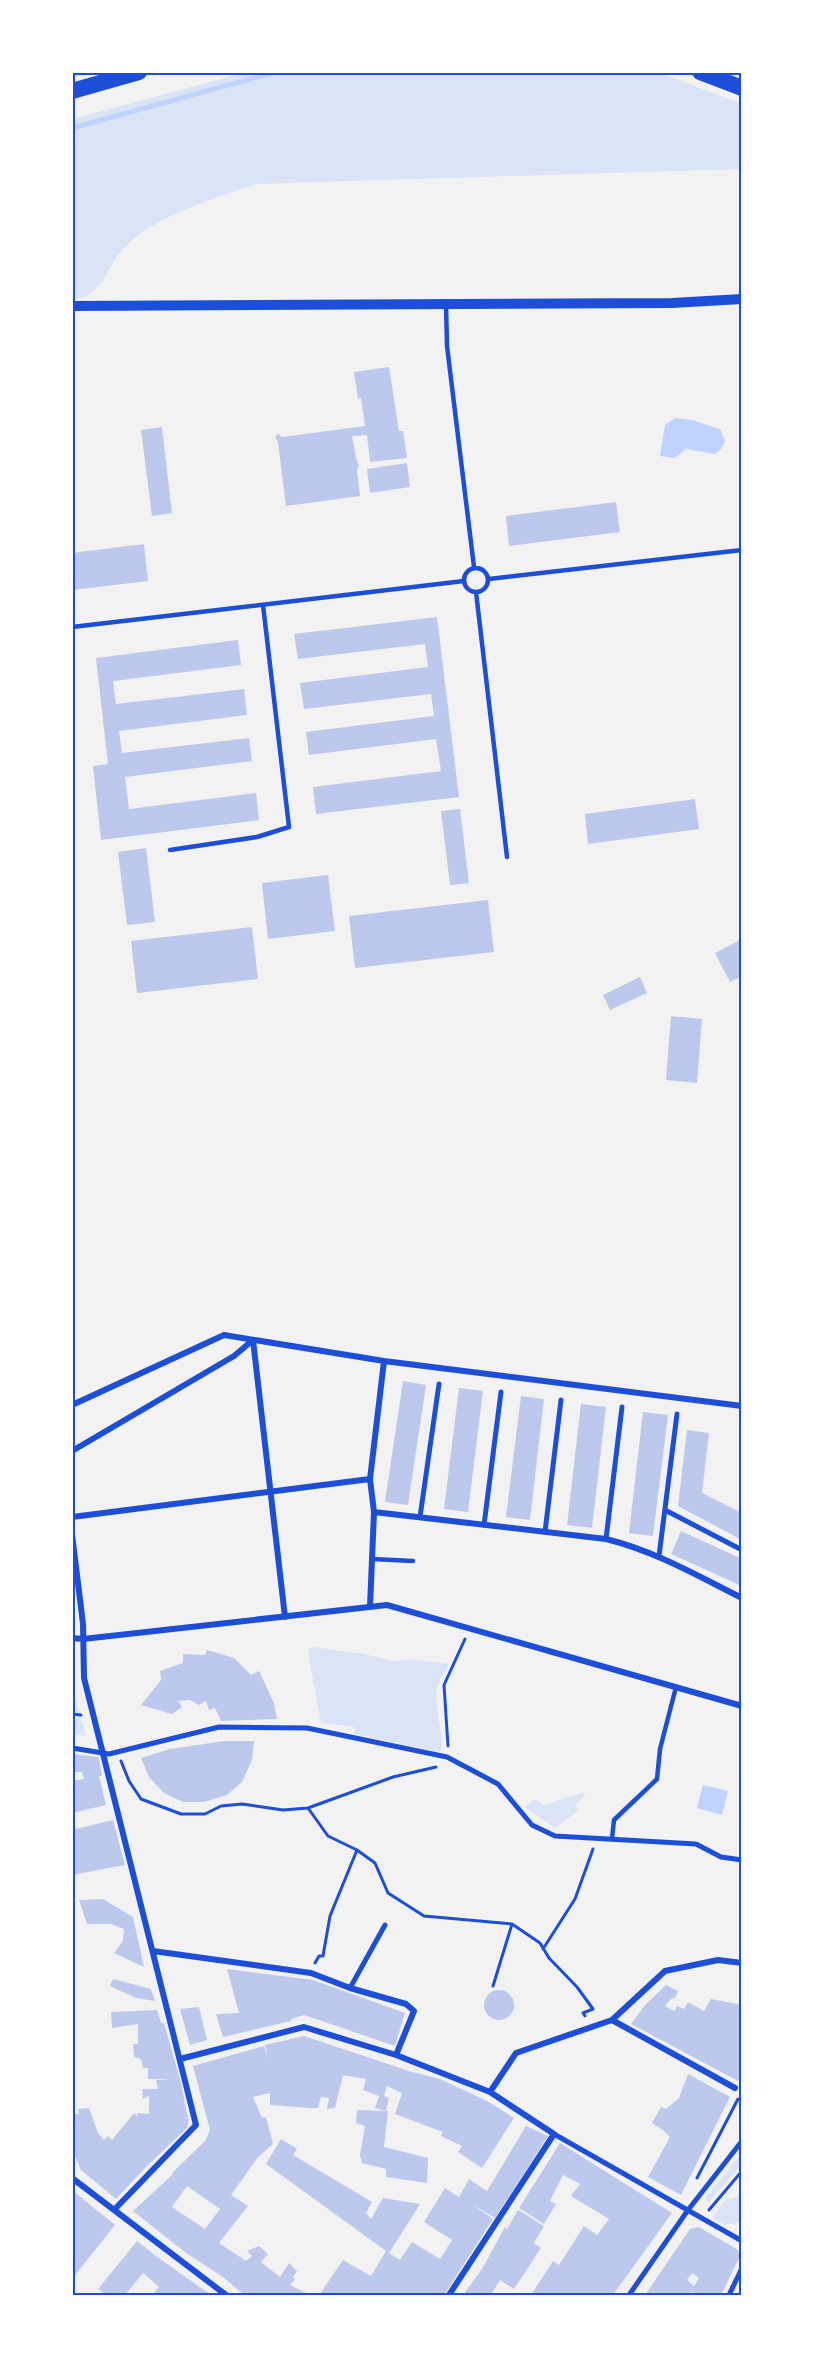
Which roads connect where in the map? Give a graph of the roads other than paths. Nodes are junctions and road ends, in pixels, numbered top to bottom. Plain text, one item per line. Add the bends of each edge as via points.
1 (139, 72) edge
2 (700, 72) edge
3 (742, 88) edge
4 (72, 91) edge
5 (742, 299) edge
6 (446, 304) junction
7 (72, 306) edge
8 (742, 550) edge
9 (474, 567) junction
10 (489, 579) junction
11 (464, 581) junction
12 (476, 592) junction
13 (263, 605) junction
14 (72, 627) edge
15 (170, 850) dead end
16 (507, 857) dead end
17 (253, 1341) junction
18 (384, 1361) junction
19 (439, 1384) dead end
20 (501, 1392) dead end
21 (561, 1400) dead end
22 (72, 1405) edge
23 (742, 1406) edge
24 (622, 1407) dead end
25 (678, 1414) dead end
26 (72, 1450) edge
27 (370, 1479) junction
28 (271, 1492) junction
29 (665, 1510) junction
30 (374, 1512) junction
31 (72, 1516) edge
32 (420, 1517) junction
33 (484, 1525) junction
34 (545, 1532) junction
35 (72, 1534) edge
36 (606, 1539) junction
37 (742, 1550) edge
38 (659, 1556) junction
39 (372, 1559) junction
40 (413, 1561) dead end
41 (742, 1598) edge
42 (370, 1607) junction
43 (285, 1617) junction
44 (72, 1638) edge
45 (83, 1639) junction
46 (676, 1688) junction
47 (742, 1706) edge
48 (72, 1748) edge
49 (103, 1754) junction
50 (612, 1839) junction
51 (742, 1860) edge
52 (385, 1925) dead end
53 (153, 1952) junction
54 (742, 1963) edge
55 (350, 1989) junction
56 (612, 2020) junction
57 (396, 2055) junction
58 (180, 2059) junction
59 (735, 2088) dead end
60 (490, 2092) junction
61 (554, 2134) junction
62 (742, 2141) edge
63 (72, 2178) edge
64 (114, 2210) junction
65 (688, 2210) junction
66 (742, 2241) edge
67 (742, 2268) edge
68 (226, 2295) edge
69 (449, 2295) edge
70 (629, 2295) edge
71 (729, 2295) edge

1 - 4 highway
2 - 3 highway
5 - 6 street
6 - 7 street
6 - 9 lane via 447,346
8 - 10 lane
9 - 10 lane via 484,570
9 - 11 lane via 465,574
10 - 12 lane via 484,590
11 - 12 lane via 466,588
11 - 13 lane
12 - 16 lane
13 - 14 lane
13 - 15 lane via 289,827 257,837
17 - 18 street
17 - 22 street via 224,1335
17 - 26 street via 234,1356
17 - 28 street
18 - 23 street
18 - 27 street
19 - 32 street
20 - 33 street
21 - 34 street
24 - 36 street
25 - 29 street
27 - 28 street
27 - 30 street
28 - 31 street
28 - 43 street
29 - 37 street
29 - 38 street
30 - 32 street
30 - 39 street
32 - 33 street
33 - 34 street
34 - 36 street
35 - 45 street
36 - 38 street
38 - 41 street
39 - 40 lane
39 - 42 street
42 - 43 street
42 - 46 street via 387,1605
43 - 45 street
44 - 45 street
45 - 49 street via 84,1678
46 - 47 street
46 - 50 lane via 660,1749 657,1779 614,1820
48 - 49 street
49 - 50 street via 219,1726 307,1728 447,1757 498,1784 532,1825 555,1836
49 - 53 street
50 - 51 street via 696,1844 722,1857
52 - 55 street
53 - 55 street via 311,1973
53 - 58 street
54 - 56 street via 718,1960 665,1971
55 - 57 street via 406,2004 414,2011
56 - 59 street
56 - 60 street via 516,2053
57 - 58 street via 304,2027
57 - 60 street
58 - 64 street via 196,2125
60 - 61 street
61 - 65 street
61 - 69 street
62 - 65 street
63 - 64 street
64 - 68 street
65 - 66 street
65 - 70 street
67 - 71 street

